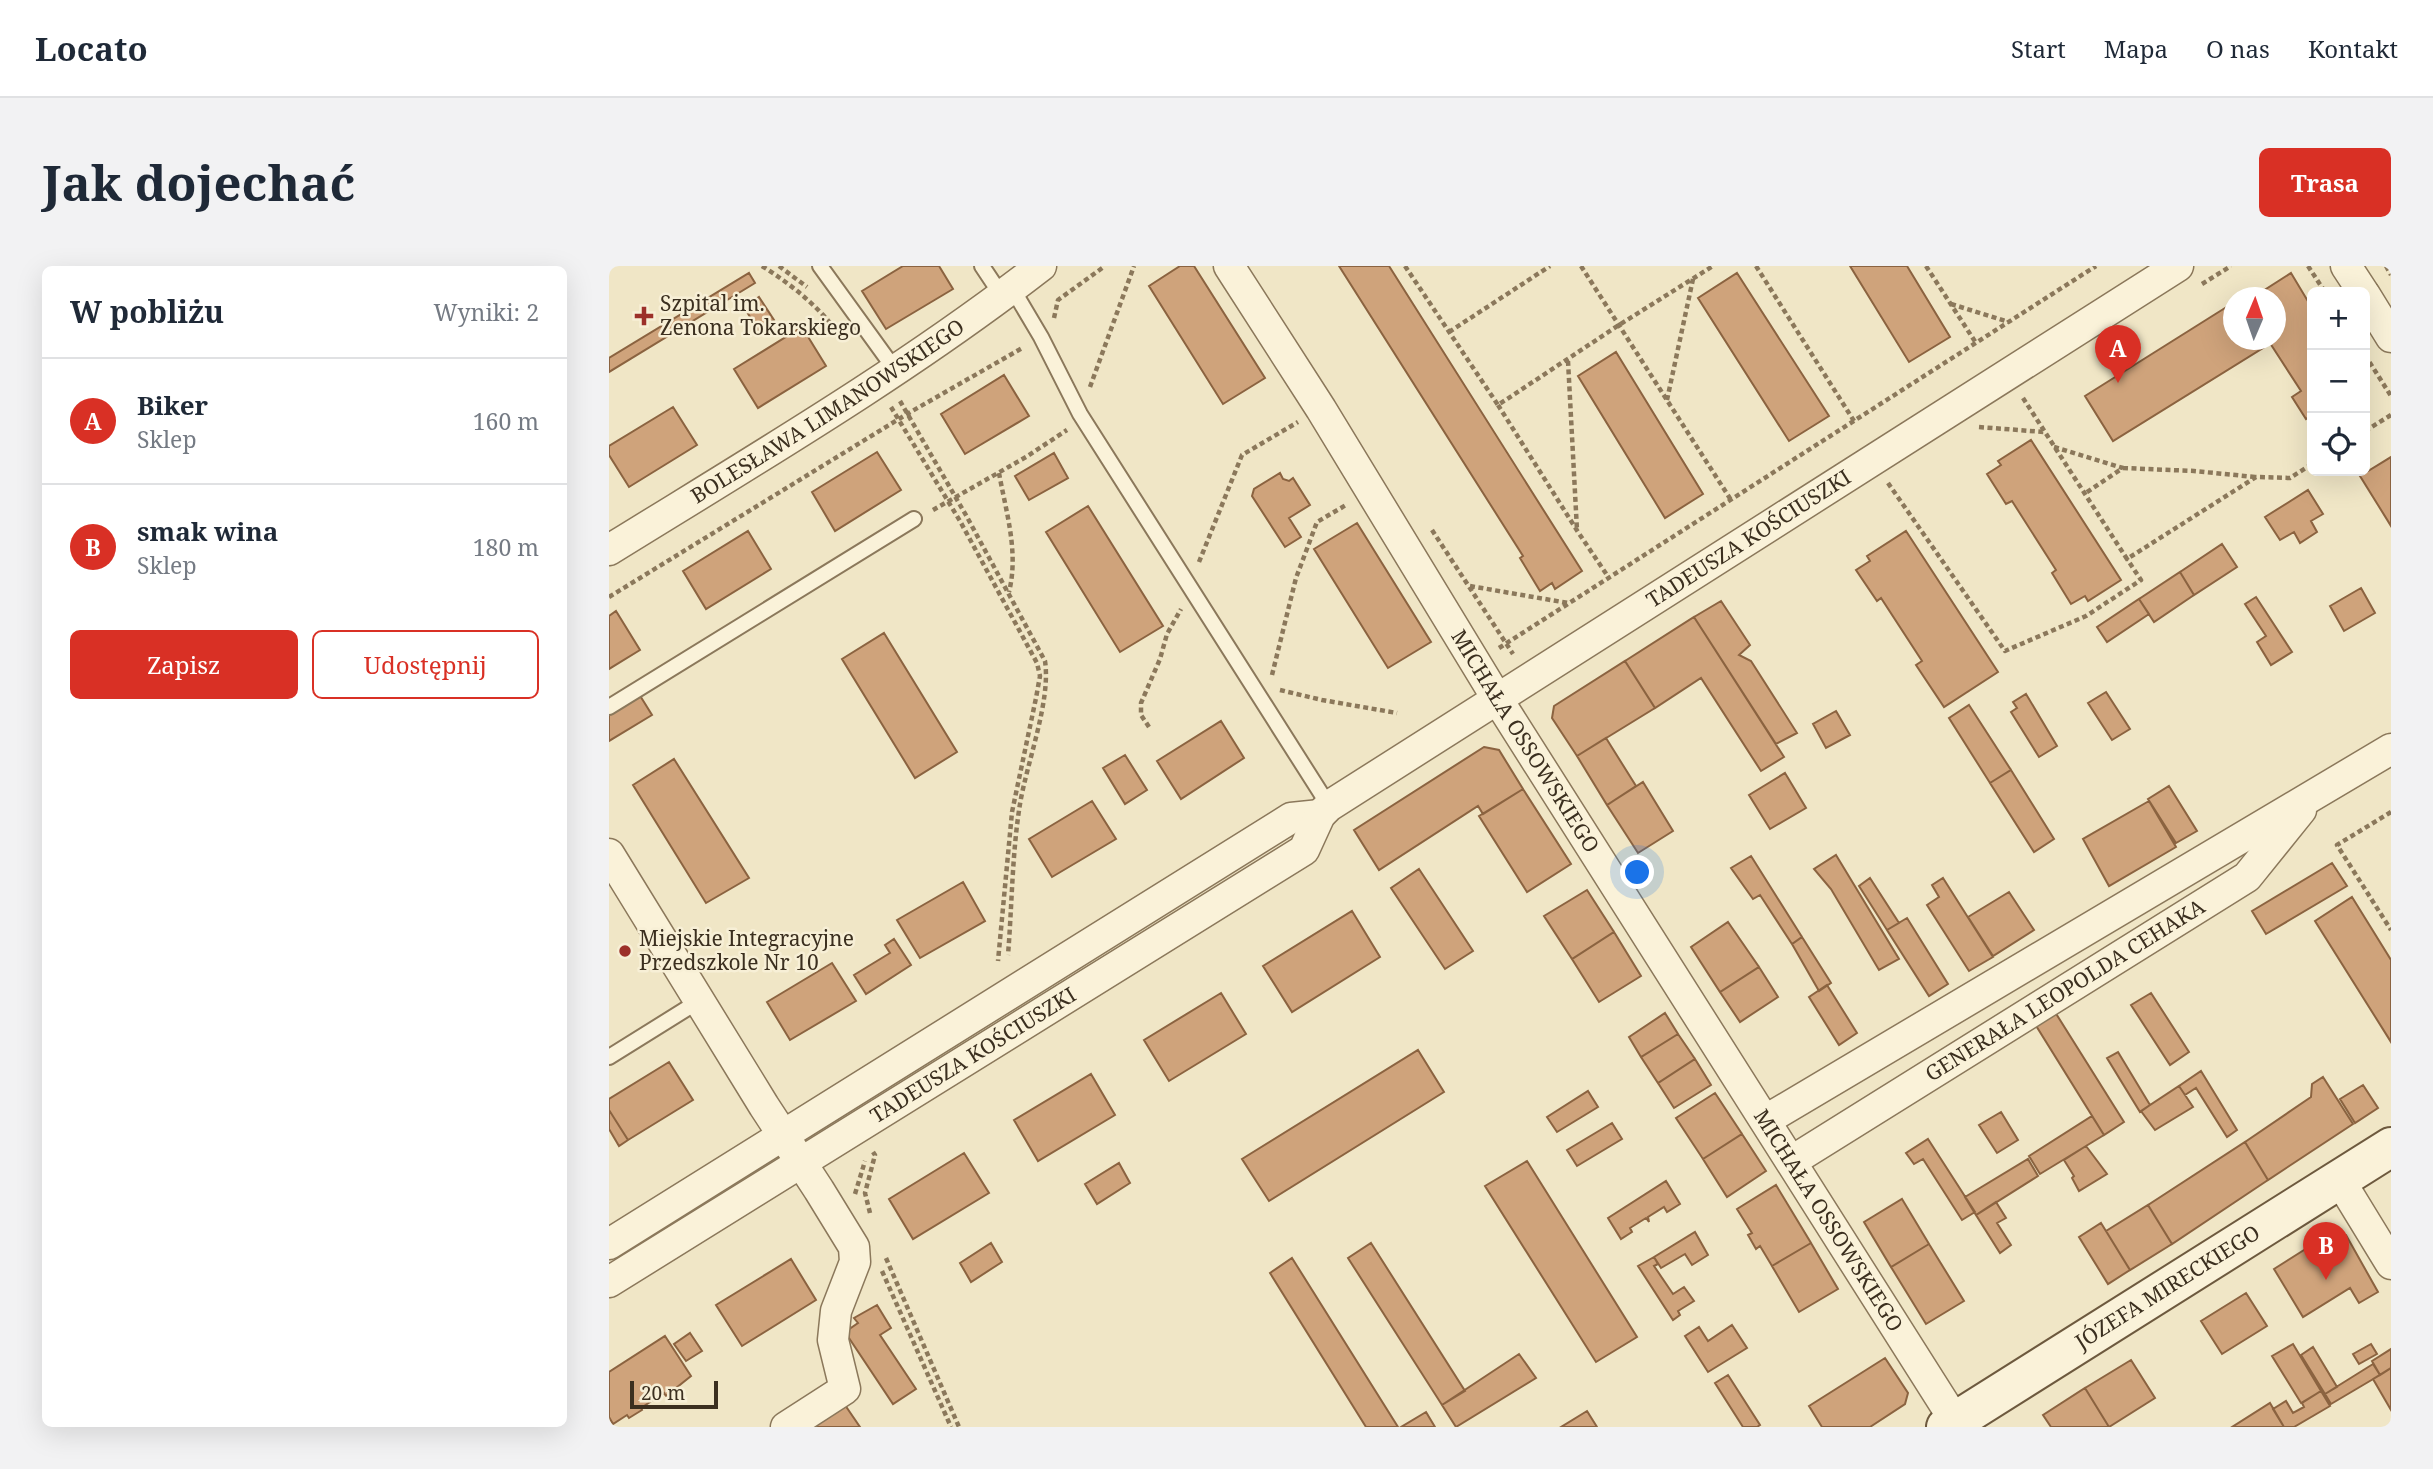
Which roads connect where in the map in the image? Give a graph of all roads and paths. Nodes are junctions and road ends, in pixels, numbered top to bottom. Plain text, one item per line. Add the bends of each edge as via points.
1 (762, 266) edge
2 (779, 266) edge
3 (820, 266) edge
4 (982, 266) edge
5 (1041, 266) edge
6 (1105, 266) edge
7 (1134, 266) edge
8 (1229, 266) edge
9 (1405, 266) edge
10 (1550, 266) edge
11 (1581, 266) edge
12 (1713, 266) edge
13 (1756, 266) edge
14 (1926, 266) edge
15 (2096, 266) edge
16 (2178, 266) edge
17 (2308, 266) edge
18 (2346, 266) edge
19 (2386, 266) edge
20 (2391, 275) edge
21 (1693, 279) junction
22 (2322, 287) edge
23 (2360, 287) edge
24 (811, 290) dead end
25 (1007, 292) junction
26 (1951, 304) junction
27 (2370, 304) edge
28 (1053, 321) dead end
29 (2009, 322) junction
30 (1619, 325) junction
31 (1449, 332) junction
32 (2391, 337) edge
33 (846, 343) dead end
34 (1976, 343) junction
35 (1028, 345) dead end
36 (1568, 360) junction
37 (2370, 363) edge
38 (887, 378) junction
39 (2391, 396) edge
40 (2022, 398) dead end
41 (1667, 401) junction
42 (1498, 405) junction
43 (1321, 409) junction
44 (907, 414) junction
45 (1080, 414) junction
46 (2391, 415) edge
47 (898, 419) junction
48 (1854, 421) junction
49 (1976, 426) dead end
50 (2370, 428) edge
51 (2045, 432) junction
52 (2054, 447) junction
53 (2307, 467) edge
54 (2123, 468) junction
55 (999, 472) junction
56 (2256, 477) junction
57 (1887, 482) dead end
58 (1370, 491) junction
59 (2084, 494) junction
60 (955, 498) junction
61 (1731, 500) junction
62 (948, 502) junction
63 (914, 519) joint
64 (1578, 532) junction
65 (609, 550) edge
66 (2127, 559) junction
67 (1609, 578) junction
68 (1190, 586) junction
69 (1468, 586) dead end
70 (1009, 593) junction
71 (609, 597) edge
72 (1569, 603) junction
73 (1506, 644) dead end
74 (1497, 700) junction
75 (609, 707) edge
76 (1397, 713) dead end
77 (1149, 727) dead end
78 (2391, 749) edge
79 (2314, 793) junction
80 (1324, 811) junction
81 (2391, 813) edge
82 (609, 854) edge
83 (2391, 930) edge
84 (1008, 955) dead end
85 (998, 961) dead end
86 (699, 1001) junction
87 (609, 1057) edge
88 (1766, 1120) junction
89 (782, 1136) junction
90 (2391, 1147) edge
91 (875, 1155) dead end
92 (865, 1161) dead end
93 (1792, 1161) junction
94 (801, 1162) junction
95 (2339, 1180) junction
96 (855, 1195) dead end
97 (871, 1218) dead end
98 (609, 1244) edge
99 (884, 1254) dead end
100 (2391, 1265) edge
101 (881, 1268) dead end
102 (609, 1282) edge
103 (1954, 1425) edge
104 (786, 1427) edge
105 (951, 1427) edge
106 (960, 1427) edge

1 - 33 path via 814,305
2 - 24 path
3 - 38 lane
4 - 25 lane
5 - 25 street, BOLESŁAWA LIMANOWSKIEGO
6 - 28 path via 1058,300
7 - 45 path
8 - 43 street, MICHAŁA OSSOWSKIEGO
9 - 31 path
10 - 31 path
11 - 30 path
12 - 21 path
13 - 48 path
14 - 26 path
15 - 29 path
16 - 74 street, TADEUSZA KOŚCIUSZKI
17 - 22 path
18 - 23 street
19 - 20 path
21 - 30 path
21 - 41 path
25 - 38 street, BOLESŁAWA LIMANOWSKIEGO
25 - 45 lane via 1041,337
26 - 29 path
26 - 34 path
27 - 32 street
29 - 34 path
30 - 36 path
30 - 41 path
31 - 42 path
34 - 48 path
35 - 44 path
36 - 42 path
36 - 64 path
37 - 39 path
38 - 44 path
38 - 47 path
38 - 65 street, BOLESŁAWA LIMANOWSKIEGO
40 - 51 path
41 - 61 path
42 - 64 path
43 - 58 street, MICHAŁA OSSOWSKIEGO
43 - 68 path via 1242,455
44 - 47 path
44 - 60 path
45 - 55 path via 1074,426
45 - 68 lane
46 - 50 path
47 - 62 path
47 - 71 path
48 - 61 path
49 - 51 path
51 - 52 path
52 - 54 path
52 - 59 path
53 - 56 path via 2290,478
54 - 56 path
54 - 59 path
55 - 60 path
55 - 70 path via 1011,532
56 - 66 path
57 - 66 path via 2005,651 2086,616 2141,580
58 - 74 street, MICHAŁA OSSOWSKIEGO
58 - 76 path via 1317,522 1296,578 1269,687
59 - 66 path
60 - 62 path
60 - 70 path
61 - 67 path
62 - 63 path
62 - 85 path via 1031,650 1040,676 1012,812
63 - 75 lane
64 - 67 path
67 - 72 path
68 - 77 path via 1141,703 1141,715
68 - 80 lane
69 - 72 path
70 - 84 path via 1045,661 1047,675 1019,807
72 - 73 path
74 - 80 street, TADEUSZA KOŚCIUSZKI
74 - 88 street, MICHAŁA OSSOWSKIEGO
78 - 79 street, GENERAŁA LEOPOLDA CEHAKA
79 - 88 street, GENERAŁA LEOPOLDA CEHAKA
79 - 93 street, GENERAŁA LEOPOLDA CEHAKA via 2247,877
80 - 89 street, TADEUSZA KOŚCIUSZKI via 1291,818
80 - 94 street, TADEUSZA KOŚCIUSZKI via 1304,850
81 - 83 path via 2337,845
82 - 86 street
86 - 87 lane
86 - 89 street
88 - 93 street, MICHAŁA OSSOWSKIEGO
89 - 94 street
89 - 98 street, TADEUSZA KOŚCIUSZKI
90 - 95 street, JÓZEFA MIRECKIEGO
91 - 97 path via 865,1193
92 - 96 path
93 - 103 street, MICHAŁA OSSOWSKIEGO
94 - 102 street, TADEUSZA KOŚCIUSZKI
94 - 104 street via 854,1247 855,1262 836,1311 833,1340 845,1389
95 - 100 street
95 - 103 street, JÓZEFA MIRECKIEGO
99 - 106 path
101 - 105 path

